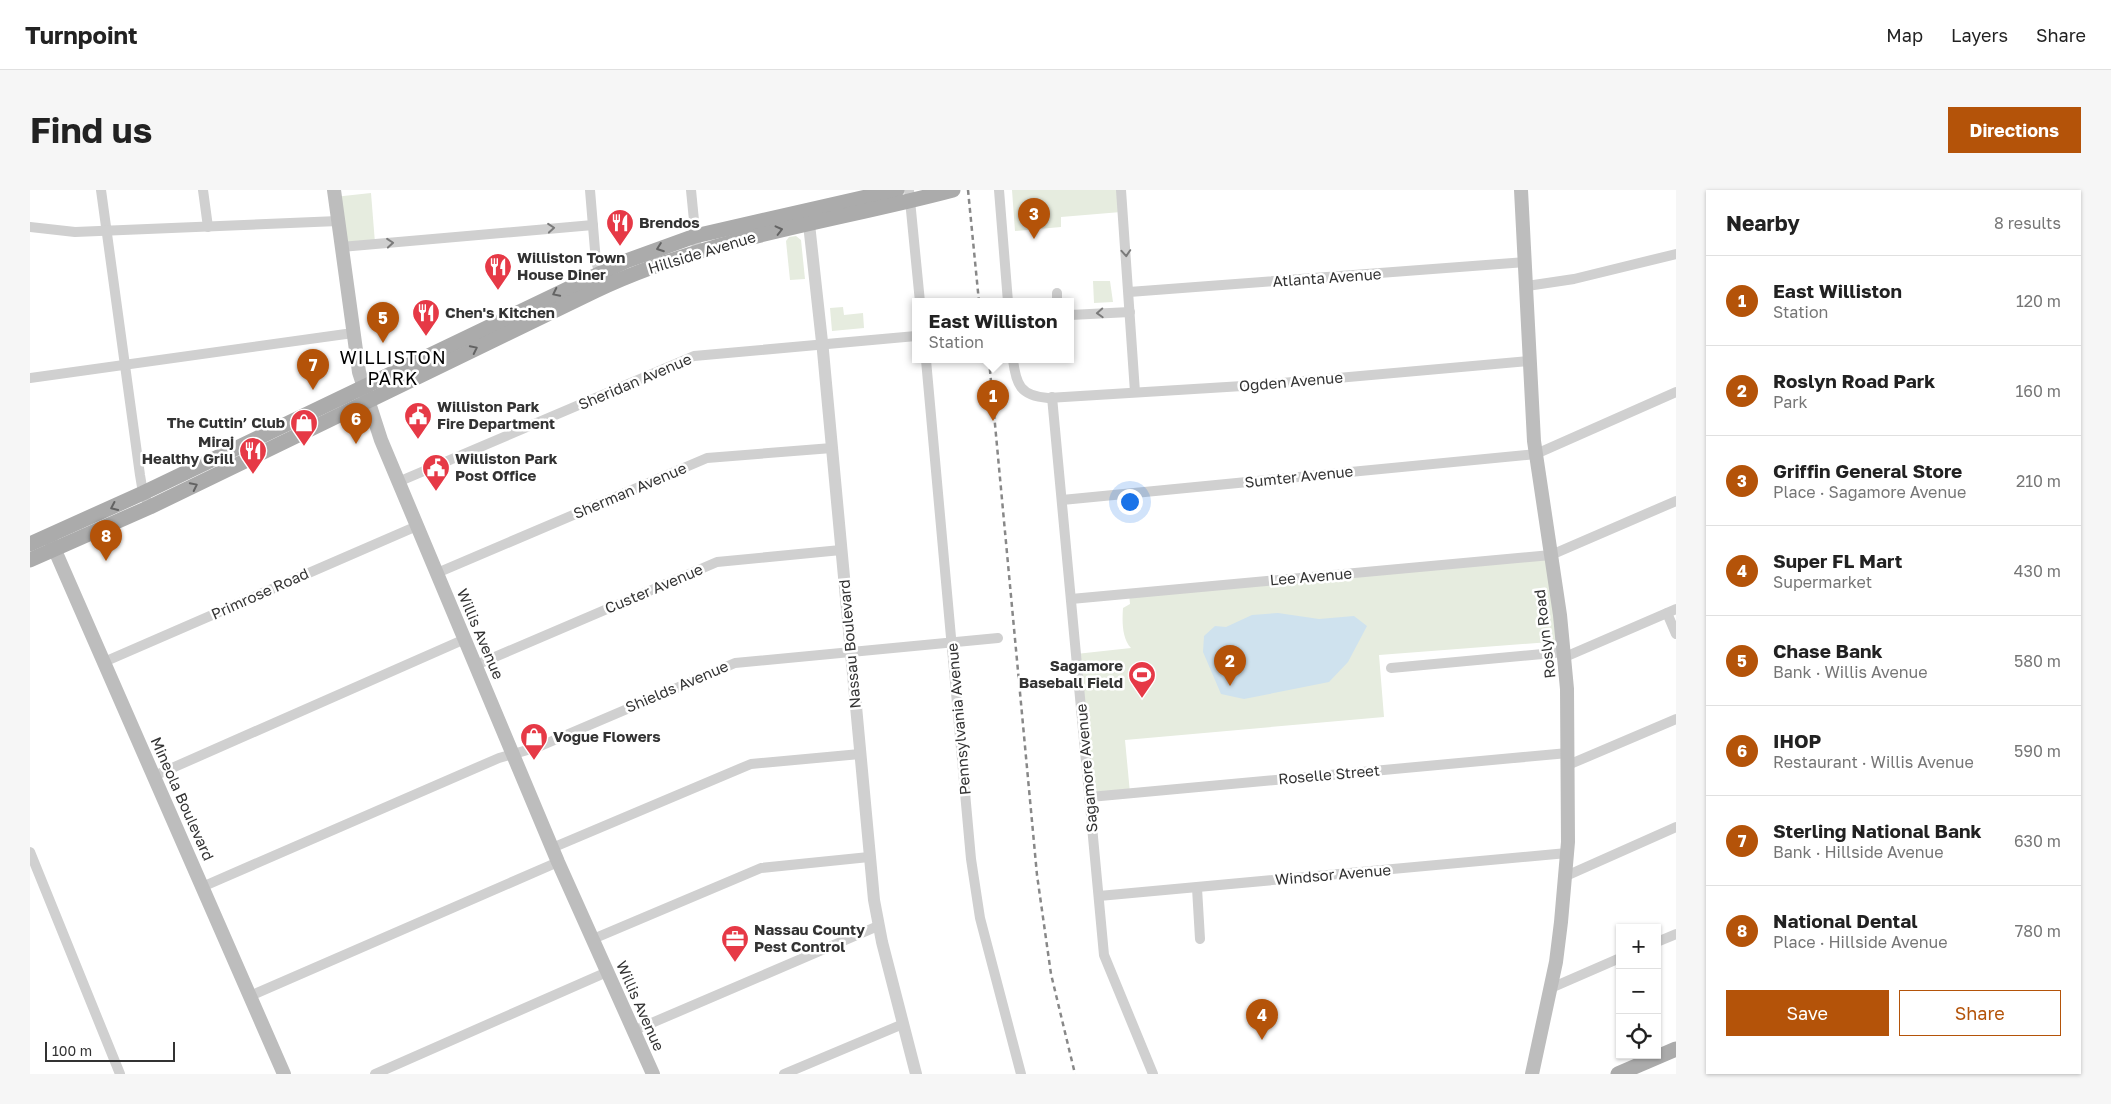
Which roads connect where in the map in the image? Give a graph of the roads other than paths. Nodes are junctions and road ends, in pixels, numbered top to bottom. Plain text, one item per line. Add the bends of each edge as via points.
1 (101, 190) edge
2 (203, 190) edge
3 (334, 190) edge
4 (590, 190) edge
5 (691, 190) edge
6 (897, 190) edge
7 (953, 190) edge
8 (999, 190) edge
9 (1121, 190) edge
10 (1521, 190) edge
11 (910, 195) edge
12 (876, 197) edge
13 (808, 217) junction
14 (338, 221) junction
15 (593, 225) junction
16 (30, 227) edge
17 (208, 227) junction
18 (106, 231) junction
19 (696, 243) junction
20 (341, 247) junction
21 (1676, 254) edge
22 (1526, 262) junction
23 (603, 279) junction
24 (1527, 286) junction
25 (1128, 292) junction
26 (920, 298) edge
27 (1008, 298) edge
28 (1130, 312) junction
29 (1074, 315) edge
30 (353, 334) junction
31 (912, 336) edge
32 (822, 344) junction
33 (1529, 361) junction
34 (926, 363) edge
35 (1013, 363) edge
36 (125, 365) junction
37 (30, 378) edge
38 (1135, 392) junction
39 (1676, 392) edge
40 (365, 394) junction
41 (1052, 397) junction
42 (832, 448) junction
43 (1536, 454) junction
44 (398, 482) junction
45 (146, 500) junction
46 (1062, 500) junction
47 (1676, 501) edge
48 (416, 526) junction
49 (52, 543) junction
50 (30, 544) edge
51 (841, 550) junction
52 (1552, 555) junction
53 (30, 560) edge
54 (437, 573) junction
55 (1071, 599) junction
56 (1671, 611) edge
57 (1676, 634) edge
58 (998, 638) dead end
59 (465, 639) junction
60 (952, 643) junction
61 (851, 652) junction
62 (1564, 654) junction
63 (104, 662) junction
64 (476, 665) junction
65 (1391, 668) dead end
66 (1676, 719) edge
67 (514, 754) junction
68 (860, 754) junction
69 (1568, 759) junction
70 (154, 776) junction
71 (1090, 797) junction
72 (1676, 828) edge
73 (552, 848) junction
74 (1567, 853) junction
75 (30, 854) edge
76 (870, 857) junction
77 (558, 862) junction
78 (1566, 876) junction
79 (202, 887) junction
80 (1197, 888) junction
81 (1098, 896) junction
82 (878, 926) junction
83 (1676, 934) edge
84 (1200, 938) dead end
85 (593, 939) junction
86 (1661, 940) edge
87 (1616, 960) edge
88 (607, 972) junction
89 (1551, 988) junction
90 (250, 996) junction
91 (903, 1024) junction
92 (633, 1031) junction
93 (1676, 1049) edge
94 (120, 1074) edge
95 (284, 1074) edge
96 (375, 1074) edge
97 (653, 1074) edge
98 (784, 1074) edge
99 (916, 1074) edge
100 (1021, 1074) edge
101 (1154, 1074) edge
102 (1532, 1074) edge
103 (1618, 1074) edge

1 - 18 street
2 - 17 street
3 - 14 main road, Willis Avenue
4 - 15 street
5 - 19 street
6 - 12 main road, Hillside Avenue
7 - 11 main road, Hillside Avenue
8 - 27 street
9 -> 25 street
10 - 22 main road, Roslyn Road
11 - 12 main road, Hillside Avenue
11 - 26 street
12 - 13 main road, Hillside Avenue
13 - 19 main road, Hillside Avenue
13 - 32 street, Nassau Boulevard
14 - 17 street
14 - 20 main road, Willis Avenue
20 -> 15 street
15 - 23 street via 596,262
16 - 18 street
17 - 18 street
18 - 36 street
19 - 23 main road, Hillside Avenue
20 - 30 main road, Willis Avenue
21 - 24 street via 1574,279
22 - 24 main road, Roslyn Road
22 - 25 street, Atlanta Avenue
23 - 40 main road, Hillside Avenue
24 - 33 main road, Roslyn Road
25 - 28 street
28 -> 29 street
28 - 38 street
30 - 36 street
30 - 40 main road, Willis Avenue
31 - 32 street, Sheridan Avenue
32 - 42 street, Nassau Boulevard
32 - 44 street, Sheridan Avenue via 694,356
33 - 38 street, Ogden Avenue via 1259,385
33 - 43 main road, Roslyn Road
34 - 60 street, Pennsylvania Avenue
35 - 41 street via 1020,387 1037,397
36 - 37 street
36 - 45 street
38 - 41 street, Ogden Avenue
39 - 43 street, Sumter Avenue
40 - 44 main road, Willis Avenue
40 - 45 main road, Hillside Avenue
41 - 46 street, Sagamore Avenue
42 - 51 street, Nassau Boulevard
42 - 54 street, Sherman Avenue via 707,458
43 - 46 street, Sumter Avenue
43 - 52 main road, Roslyn Road
44 - 48 main road, Willis Avenue
45 - 49 main road, Hillside Avenue
46 - 55 street, Sagamore Avenue
47 - 52 street, Lee Avenue
48 - 54 main road, Willis Avenue
48 - 63 street, Primrose Road
49 - 50 main road, Hillside Avenue
49 - 53 main road, Hillside Avenue
49 - 63 main road, Mineola Boulevard
51 - 61 street, Nassau Boulevard
51 - 64 street, Custer Avenue via 717,562
52 - 55 street, Lee Avenue
52 - 62 main road, Roslyn Road
54 - 59 main road, Willis Avenue
55 - 71 street, Sagamore Avenue
56 - 57 street
56 - 62 street
58 - 60 street, Shields Avenue
59 - 64 main road, Willis Avenue
59 - 70 street
60 - 61 street, Shields Avenue
60 - 100 street, Pennsylvania Avenue via 971,859 980,918
61 - 67 street, Shields Avenue via 735,663
61 - 68 street, Nassau Boulevard
62 - 65 street
62 - 69 main road, Roslyn Road
63 - 70 main road, Mineola Boulevard
64 - 67 main road, Willis Avenue
66 - 69 street, Roselle Street
67 - 73 main road, Willis Avenue
67 - 79 street, Shields Avenue
68 - 73 street via 751,764
68 - 76 street, Nassau Boulevard
69 - 71 street, Roselle Street
69 - 74 main road, Roslyn Road
70 - 79 main road, Mineola Boulevard
71 - 81 street, Sagamore Avenue
72 - 78 street
73 - 77 main road, Willis Avenue
74 - 78 main road, Roslyn Road
74 - 80 street, Windsor Avenue
75 - 94 street
76 - 82 street, Nassau Boulevard
76 - 85 street via 761,868
77 - 85 main road, Willis Avenue
77 - 90 street
78 - 89 main road, Roslyn Road
79 - 90 main road, Mineola Boulevard
80 - 81 street, Windsor Avenue
80 - 84 street
81 - 101 street, Sagamore Avenue via 1106,963
82 - 91 street, Nassau Boulevard
82 - 92 street
83 - 86 street
85 - 88 main road, Willis Avenue
87 - 89 street
88 - 92 main road, Willis Avenue
88 - 96 street
89 - 102 main road, Roslyn Road
90 - 95 main road, Mineola Boulevard
91 - 98 street
91 - 99 street, Nassau Boulevard
92 - 97 main road, Willis Avenue
93 - 103 main road

